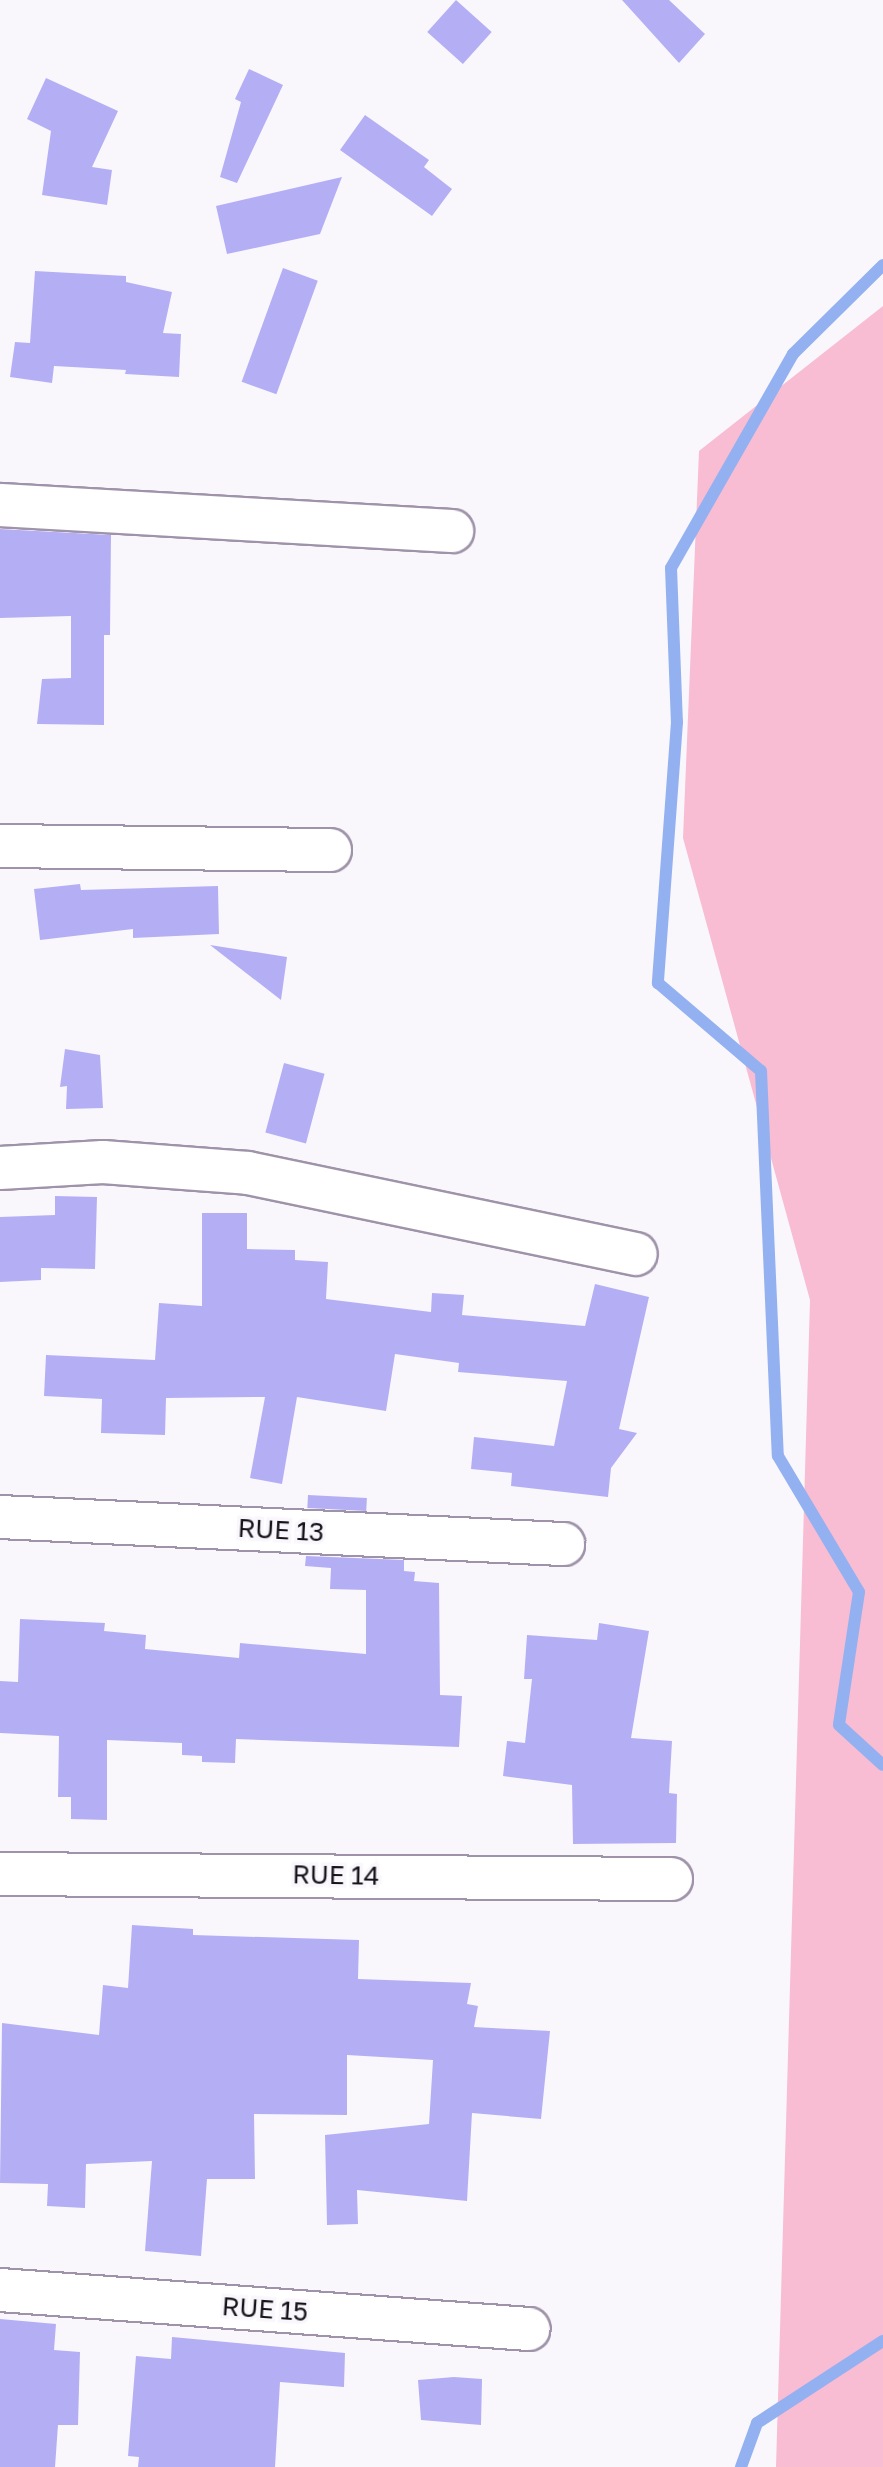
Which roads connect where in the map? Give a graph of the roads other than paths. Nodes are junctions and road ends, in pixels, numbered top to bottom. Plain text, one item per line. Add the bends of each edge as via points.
1 (0, 505) edge
2 (452, 531) dead end
3 (0, 846) edge
4 (330, 850) dead end
5 (0, 1168) edge
6 (636, 1254) dead end
7 (0, 1517) edge
8 (563, 1544) dead end
9 (0, 1874) edge
10 (671, 1879) dead end
11 (0, 2290) edge
12 (529, 2329) dead end

1 - 2 street
3 - 4 street
5 - 6 street via 103,1162 248,1173
7 - 8 street, RUE 13
9 - 10 street, RUE 14
11 - 12 street, RUE 15

